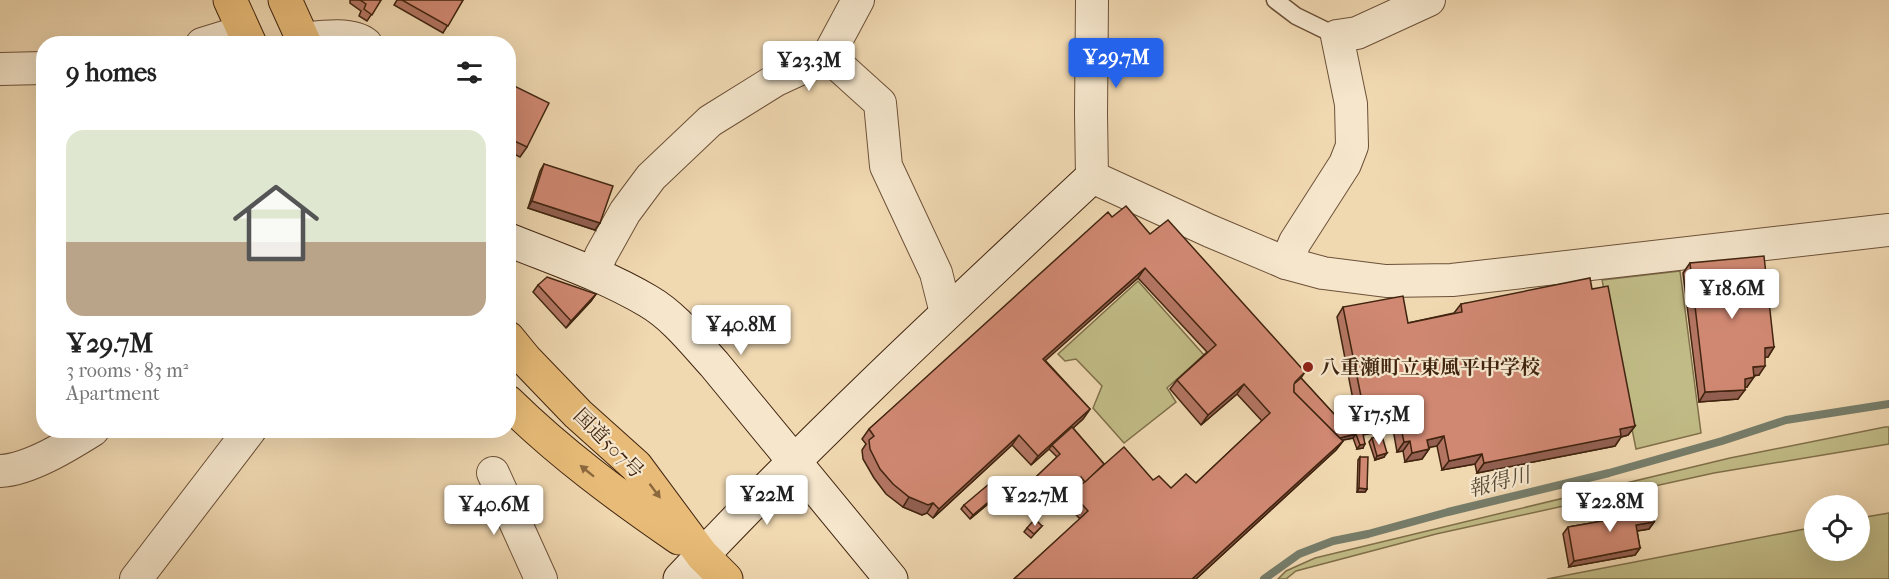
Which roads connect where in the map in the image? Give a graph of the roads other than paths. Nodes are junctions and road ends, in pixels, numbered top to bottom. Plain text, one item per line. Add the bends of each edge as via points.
1 (230, 0) edge
2 (285, 0) edge
3 (858, 0) edge
4 (1092, 0) edge
5 (1275, 0) edge
6 (1429, 0) edge
7 (247, 36) edge
8 (302, 36) edge
9 (1336, 36) junction
10 (828, 56) junction
11 (36, 68) edge
12 (0, 69) edge
13 (1092, 177) junction
14 (1889, 230) edge
15 (516, 243) edge
16 (1286, 263) junction
17 (594, 273) junction
18 (946, 313) junction
19 (516, 348) edge
20 (516, 410) edge
21 (80, 438) edge
22 (244, 438) edge
23 (795, 461) junction
24 (0, 471) edge
25 (493, 473) dead end
26 (702, 555) junction
27 (136, 579) edge
28 (541, 579) edge
29 (680, 579) edge
30 (726, 579) edge
31 (891, 579) edge

1 - 7 highway
2 - 8 highway
3 - 10 street
4 - 13 street
5 - 9 lane via 1296,16
6 - 9 street via 1358,33
9 - 16 street via 1351,104 1352,146
10 - 17 street via 776,80 710,121 651,177 625,212
10 - 18 street via 880,103 886,166 936,273
11 - 12 street
13 - 16 street
13 - 18 street
14 - 16 street via 1452,280 1386,281 1323,273
15 - 17 street
17 - 23 street via 649,302 685,332
18 - 23 street
19 -> 26 highway, 国道507号 via 578,414 636,466
26 -> 20 highway, 国道507号 via 614,494
21 - 24 street via 58,452
22 - 27 street
23 - 26 street
23 - 31 street
25 - 28 street
26 - 29 street
26 - 30 highway, 国道507号

